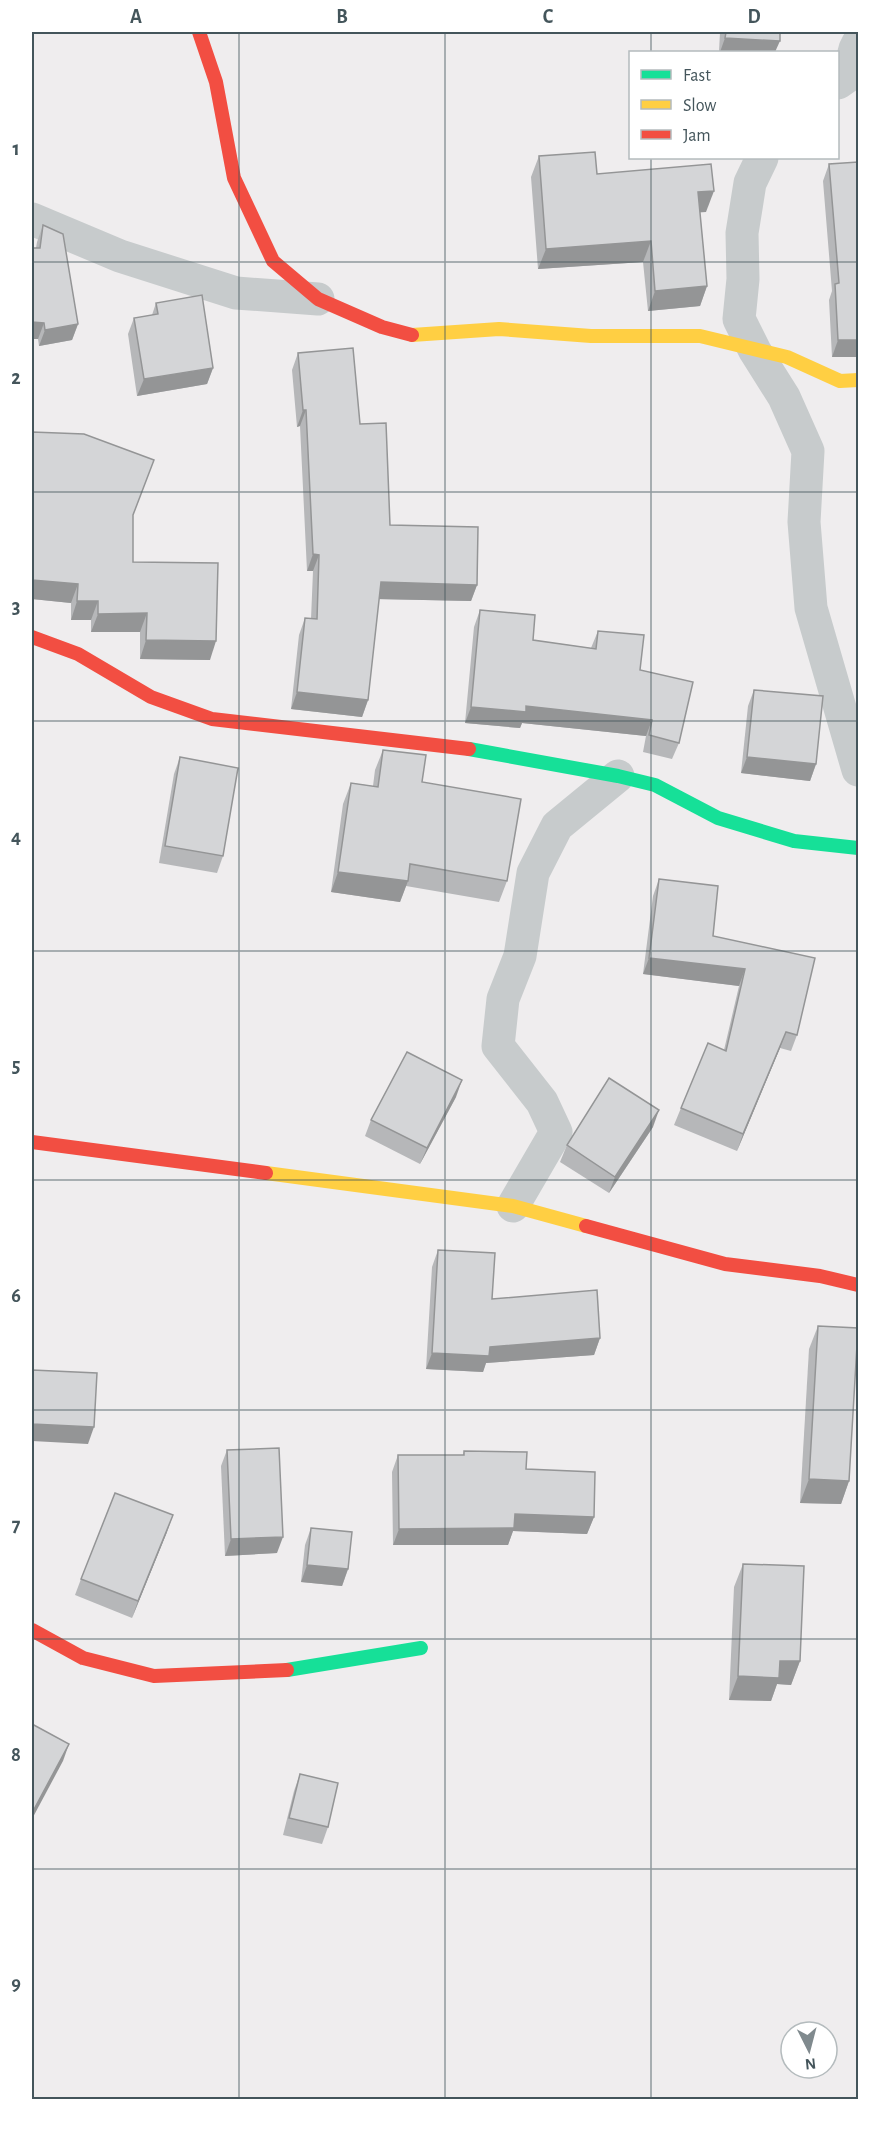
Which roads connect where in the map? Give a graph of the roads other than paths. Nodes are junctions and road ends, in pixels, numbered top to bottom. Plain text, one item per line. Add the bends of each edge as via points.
1 (199, 32) edge
2 (858, 43) edge
3 (839, 82) edge
4 (762, 159) edge
5 (32, 219) edge
6 (318, 298) junction
7 (755, 351) junction
8 (858, 380) edge
9 (32, 637) edge
10 (858, 770) edge
11 (618, 776) junction
12 (858, 848) edge
13 (32, 1142) edge
14 (513, 1206) junction
15 (858, 1284) edge
16 (32, 1630) edge
17 (421, 1648) dead end

1 - 6 street via 216,82 234,178 273,261
2 - 3 street via 848,76
4 - 7 street via 750,183 742,233 739,319
5 - 6 street via 120,256 236,292
6 - 7 street via 382,327 415,336 499,329 591,336 700,336
7 - 8 street via 787,357 840,381
7 - 10 street via 784,397 808,451 804,522 811,608
9 - 11 street via 78,654 152,697 212,719 445,745
11 - 12 street via 655,785 718,818 794,841
11 - 14 street via 557,826 533,873 520,956 503,999 498,1046 542,1102 556,1132
13 - 14 street
14 - 15 street via 726,1264
16 - 17 street via 83,1658 154,1676 293,1670

